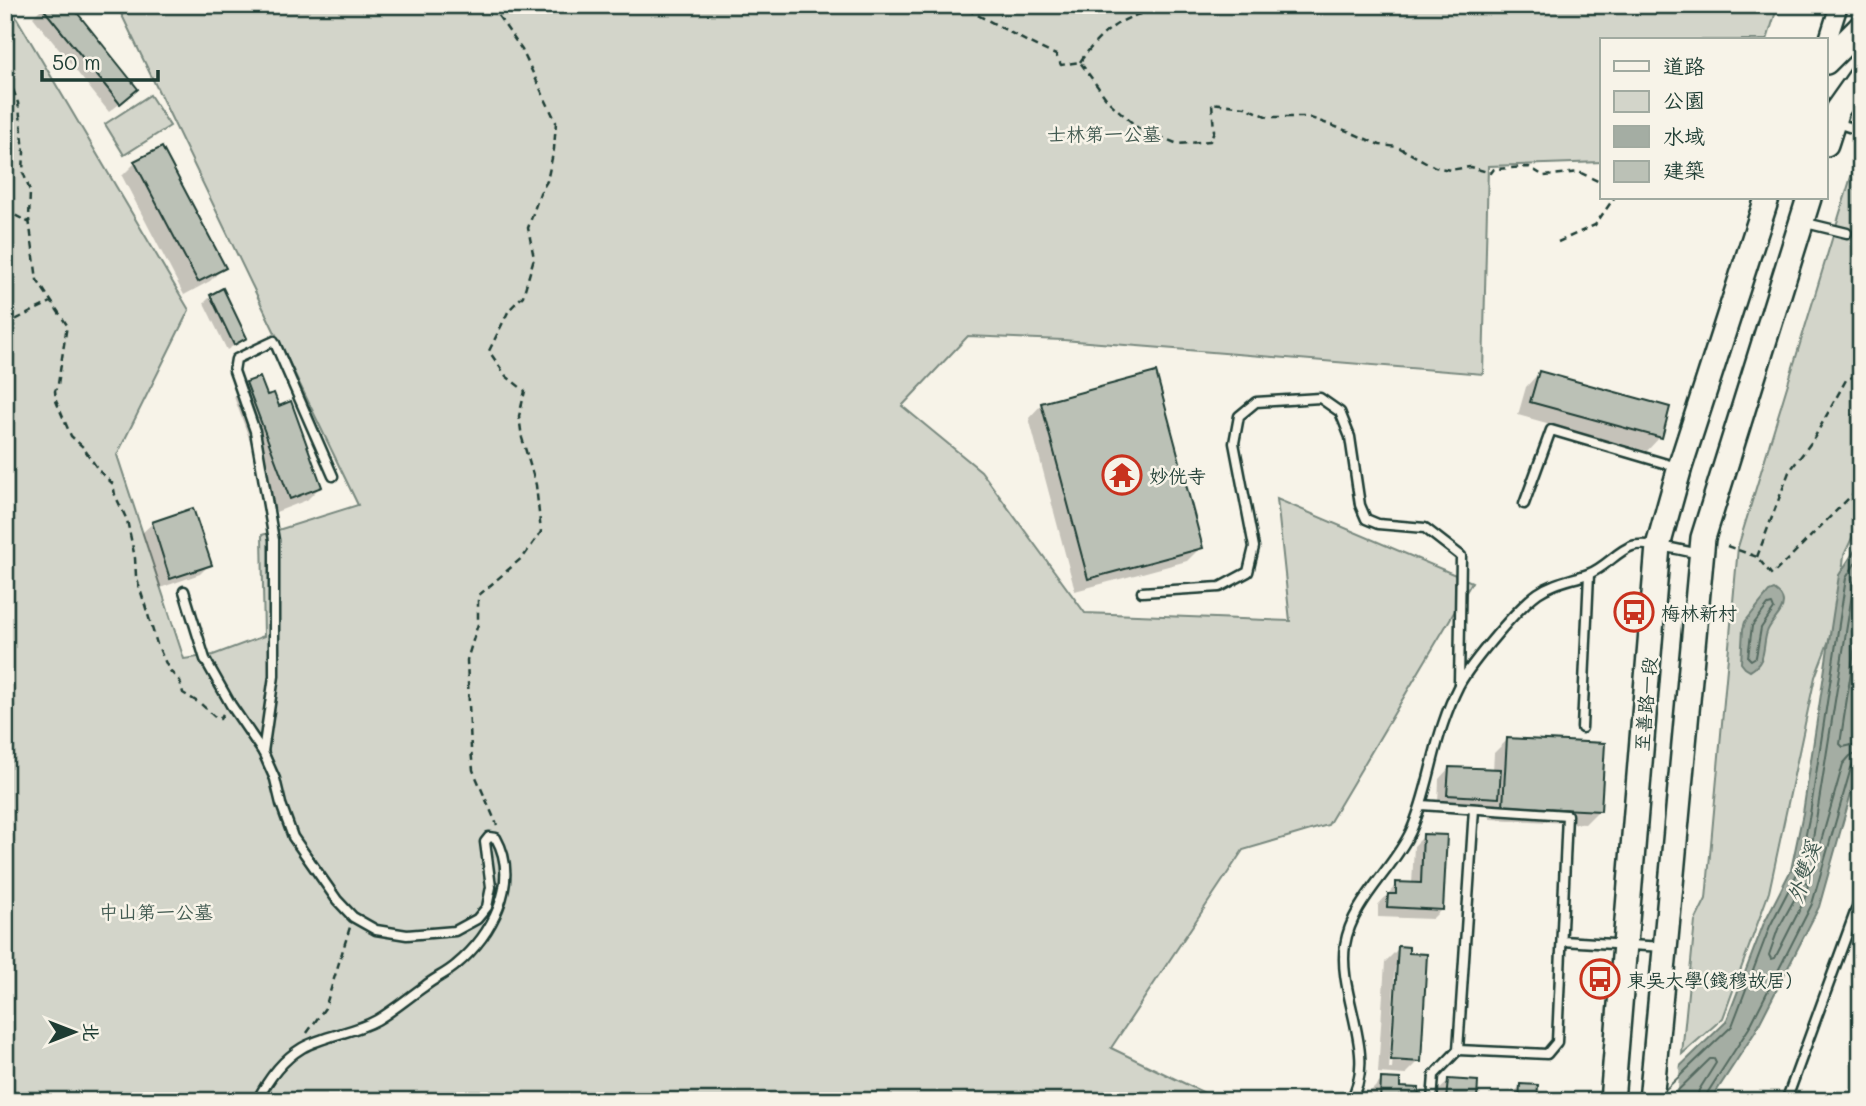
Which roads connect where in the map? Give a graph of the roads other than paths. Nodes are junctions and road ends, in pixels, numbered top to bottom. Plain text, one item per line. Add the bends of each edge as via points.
1 (1839, 5) edge
2 (1861, 27) edge
3 (1828, 40) edge
4 (1828, 60) edge
5 (1861, 76) edge
6 (1833, 122) junction
7 (1861, 131) edge
8 (1828, 138) edge
9 (1766, 200) edge
10 (1808, 200) edge
11 (1801, 222) junction
12 (1847, 233) dead end
13 (1680, 467) junction
14 (333, 476) dead end
15 (1524, 504) dead end
16 (1658, 546) junction
17 (1700, 554) junction
18 (1589, 573) junction
19 (184, 591) dead end
20 (1142, 592) dead end
21 (1459, 686) junction
22 (1582, 728) dead end
23 (264, 752) junction
24 (1421, 805) junction
25 (1474, 808) junction
26 (1861, 896) edge
27 (1562, 941) junction
28 (1624, 944) junction
29 (1665, 947) junction
30 (1458, 1050) junction
31 (1652, 1093) edge
32 (257, 1101) edge
33 (1350, 1101) edge
34 (1432, 1101) edge
35 (1612, 1101) edge
36 (1786, 1101) edge

1 - 3 street
2 - 4 main road
5 - 6 main road
6 - 7 lane
6 - 8 main road
9 - 13 main road, 至善路一段
10 - 11 main road
11 - 12 lane
11 - 17 main road
13 - 15 lane via 1551,430
13 - 16 main road, 至善路一段
14 - 23 lane via 274,341 236,359 234,371 255,431 274,540 274,676
16 - 17 lane
16 - 18 lane via 1633,545
16 - 28 main road, 至善路一段
17 - 29 main road
18 - 21 lane via 1538,593 1505,626
18 - 22 lane
19 - 23 lane via 205,659
20 - 21 lane via 1220,587 1248,572 1254,547 1234,443 1239,416 1256,402 1320,398 1340,412 1350,437 1366,519 1425,528 1461,556
21 - 24 lane
23 - 32 lane via 293,837 337,900 353,917 376,930 407,935 455,931 477,919 487,907 491,887 485,842 489,837 496,838 506,863 496,915 485,935 455,967 376,1021 302,1048 265,1085
24 - 25 lane
24 - 33 lane via 1410,834 1351,923 1345,946 1360,1065
25 - 27 lane via 1567,815
25 - 30 lane
26 - 36 lane
27 - 28 lane
27 - 30 lane via 1557,1042 1547,1054
28 - 29 lane
28 - 35 main road, 至善路一段
29 - 31 main road
30 - 34 lane via 1434,1075

